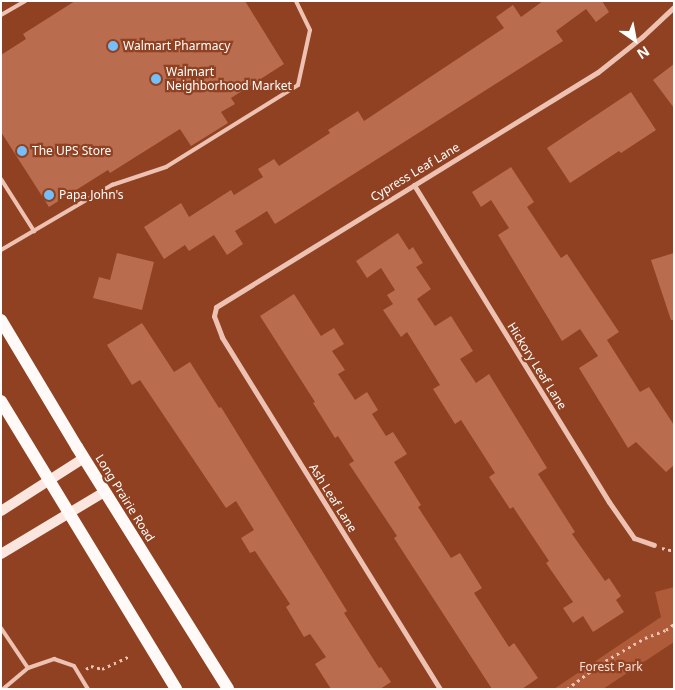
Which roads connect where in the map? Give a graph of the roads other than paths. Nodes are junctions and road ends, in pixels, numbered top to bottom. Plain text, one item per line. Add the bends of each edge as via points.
1 (25, 1) edge
2 (296, 1) edge
3 (674, 7) edge
4 (1, 15) edge
5 (1, 179) edge
6 (414, 185) junction
7 (34, 231) junction
8 (1, 250) edge
9 (214, 316) joint
10 (1, 320) edge
11 (1, 401) edge
12 (84, 458) junction
13 (50, 480) junction
14 (104, 492) junction
15 (1, 511) edge
16 (69, 513) junction
17 (654, 545) dead end
18 (1, 554) edge
19 (1, 628) edge
20 (28, 668) junction
21 (3, 689) edge
22 (88, 689) edge
23 (176, 689) edge
24 (228, 689) edge
25 (440, 689) edge

1 - 4 lane
2 - 7 lane via 310,30 298,85 166,167 112,185
3 - 6 street, Cypress Leaf Lane via 598,72
5 - 7 lane
6 - 9 street, Cypress Leaf Lane via 225,300 216,307
6 - 17 street, Hickory Leaf Lane via 609,502 634,538
7 - 8 lane
9 - 25 street, Ash Leaf Lane via 222,338
10 - 12 main road, Long Prairie Road
11 - 13 main road
12 - 13 main road
12 - 14 main road, Long Prairie Road
13 - 15 main road
13 - 16 main road
14 - 16 main road
14 - 24 main road, Long Prairie Road
16 - 18 main road
16 - 23 main road
19 - 20 lane
20 - 21 lane
20 - 22 lane via 54,659 74,666

